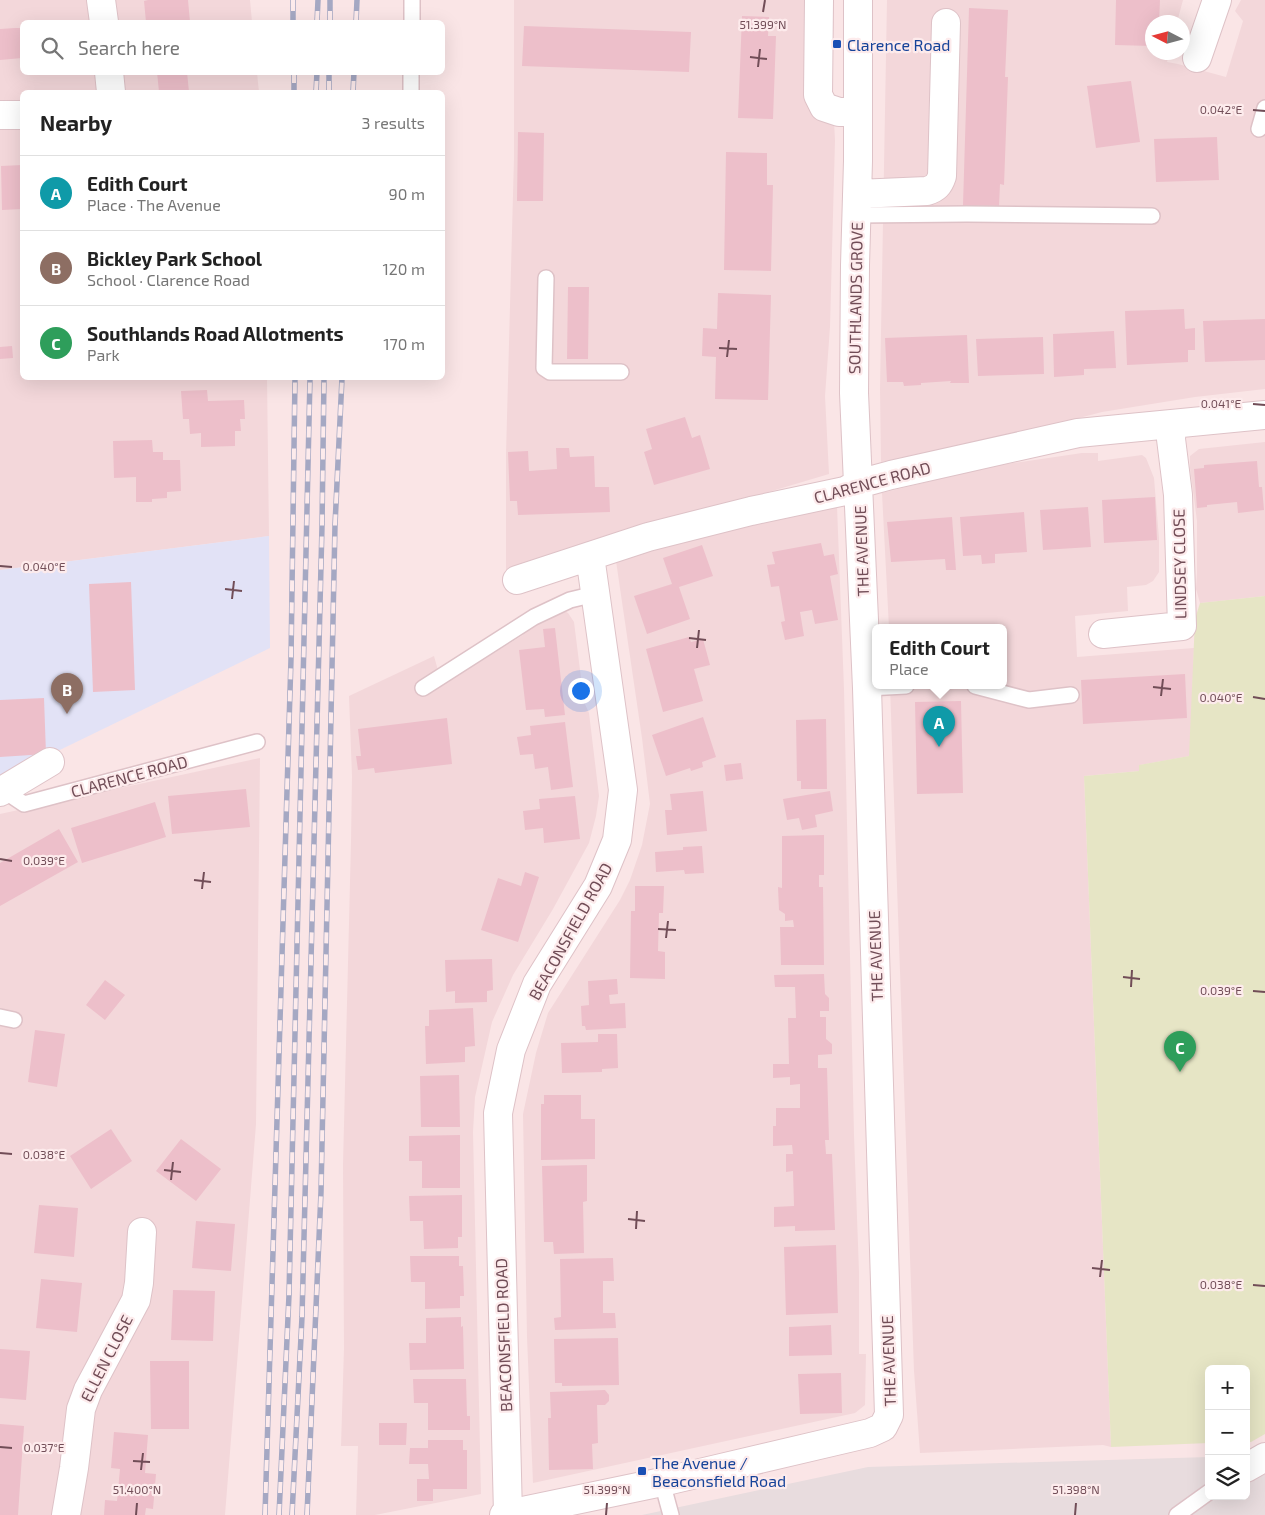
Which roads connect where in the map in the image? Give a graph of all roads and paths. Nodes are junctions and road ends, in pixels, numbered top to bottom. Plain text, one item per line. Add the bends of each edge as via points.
1 (101, 0) edge
2 (412, 0) edge
3 (819, 0) edge
4 (858, 0) edge
5 (1217, 0) edge
6 (104, 20) edge
7 (412, 20) edge
8 (946, 23) dead end
9 (1197, 58) dead end
10 (109, 75) edge
11 (412, 75) edge
12 (111, 90) edge
13 (411, 90) edge
14 (1265, 108) edge
15 (858, 112) junction
16 (0, 115) edge
17 (20, 115) edge
18 (1259, 129) dead end
19 (857, 205) junction
20 (1152, 216) dead end
21 (546, 278) dead end
22 (621, 372) dead end
23 (1265, 415) edge
24 (1172, 424) junction
25 (858, 484) junction
26 (590, 556) junction
27 (517, 580) dead end
28 (595, 594) junction
29 (1103, 634) dead end
30 (423, 688) dead end
31 (867, 688) junction
32 (872, 688) edge
33 (987, 689) edge
34 (1072, 695) dead end
35 (257, 742) dead end
36 (50, 762) dead end
37 (2, 791) edge
38 (142, 1232) dead end
39 (1265, 1458) edge
40 (1250, 1466) edge
41 (662, 1482) junction
42 (1205, 1495) edge
43 (66, 1515) edge
44 (506, 1515) edge
45 (671, 1515) edge
46 (1177, 1515) edge

1 - 6 street
2 - 7 lane
3 - 15 street via 818,95 824,107 839,112
4 - 15 street, SOUTHLANDS GROVE
5 - 9 street
8 - 19 street via 942,176 939,183 927,191
10 - 12 street
11 - 13 lane
14 - 18 lane
15 - 19 street, SOUTHLANDS GROVE
16 - 17 street
19 - 20 lane via 967,214
19 - 25 street, SOUTHLANDS GROVE via 854,393
21 - 22 lane via 544,368 550,372
23 - 24 street, CLARENCE ROAD
24 - 25 street, CLARENCE ROAD via 1078,434
24 - 29 street, LINDSEY CLOSE via 1182,626
25 - 26 street, CLARENCE ROAD via 845,491 648,537
25 - 31 street, THE AVENUE
26 - 27 street, CLARENCE ROAD
26 - 28 street, BEACONSFIELD ROAD
28 - 30 lane via 570,600 534,617
28 - 44 street, BEACONSFIELD ROAD via 623,790 617,840 598,886 537,984 511,1050 498,1113
31 - 32 lane
31 - 41 street, THE AVENUE via 889,1415 883,1427 870,1433
33 - 34 lane via 1029,700
35 - 37 lane, CLARENCE ROAD via 24,804
36 - 37 street, CLARENCE ROAD
38 - 43 street, ELLEN CLOSE via 136,1300 80,1409
39 - 40 street
41 - 44 street
41 - 45 lane
42 - 46 lane

